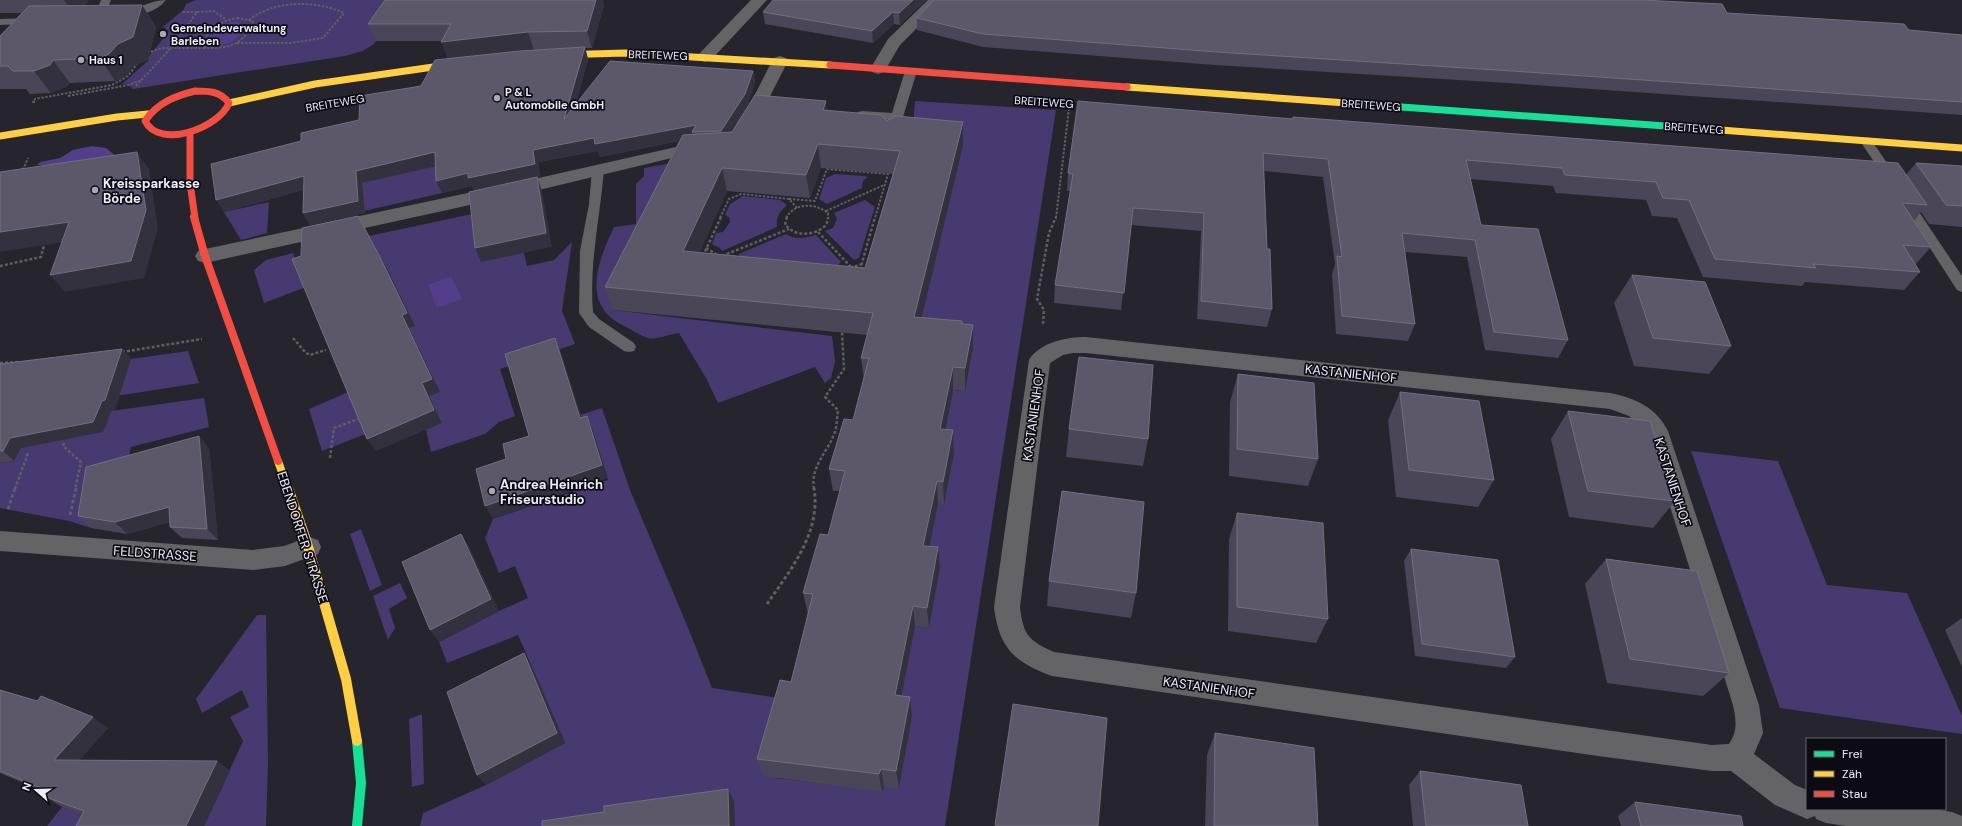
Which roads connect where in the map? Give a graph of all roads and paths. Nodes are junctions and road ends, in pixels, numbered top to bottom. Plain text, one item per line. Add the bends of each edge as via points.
1 (106, 0) edge
2 (161, 0) edge
3 (759, 0) edge
4 (937, 0) edge
5 (322, 3) dead end
6 (333, 5) dead end
7 (197, 12) dead end
8 (112, 13) junction
9 (98, 16) edge
10 (225, 19) junction
11 (249, 20) junction
12 (43, 21) edge
13 (0, 22) edge
14 (237, 43) junction
15 (206, 48) junction
16 (145, 54) dead end
17 (547, 56) edge
18 (705, 57) junction
19 (134, 61) edge
20 (780, 61) junction
21 (468, 62) edge
22 (878, 69) junction
23 (911, 71) junction
24 (142, 80) dead end
25 (1072, 83) junction
26 (229, 103) junction
27 (148, 114) junction
28 (853, 114) edge
29 (897, 117) junction
30 (39, 130) junction
31 (190, 132) junction
32 (740, 133) edge
33 (0, 136) edge
34 (890, 139) joint
35 (1866, 141) junction
36 (1962, 148) edge
37 (723, 150) edge
38 (598, 170) junction
39 (23, 171) edge
40 (879, 173) junction
41 (885, 185) junction
42 (789, 199) junction
43 (815, 201) junction
44 (816, 206) junction
45 (796, 208) junction
46 (826, 211) junction
47 (789, 229) junction
48 (818, 232) junction
49 (44, 245) edge
50 (706, 248) junction
51 (205, 256) junction
52 (720, 257) junction
53 (701, 260) edge
54 (722, 261) edge
55 (862, 264) junction
56 (0, 266) edge
57 (851, 267) junction
58 (847, 270) edge
59 (858, 275) edge
60 (1962, 287) edge
61 (232, 330) junction
62 (842, 332) edge
63 (293, 338) dead end
64 (629, 347) dead end
65 (326, 350) edge
66 (118, 352) edge
67 (1040, 360) junction
68 (22, 362) edge
69 (0, 363) edge
70 (362, 418) edge
71 (64, 443) edge
72 (28, 453) dead end
73 (330, 458) dead end
74 (8, 510) dead end
75 (69, 522) dead end
76 (0, 541) edge
77 (308, 547) junction
78 (767, 604) dead end
79 (1736, 757) junction
80 (1806, 805) edge
81 (1833, 810) edge
82 (357, 826) edge
83 (1952, 826) edge

1 - 8 lane via 106,10
2 - 8 lane via 146,9
3 - 18 street
4 - 22 street via 894,42
5 - 11 path via 278,4 264,9
6 - 14 path via 344,13 323,38 299,42
7 - 10 path via 214,11
8 - 9 lane
10 - 11 path
10 - 15 path via 212,29 204,44
11 - 14 path via 253,21 249,31 243,40
12 - 13 lane
14 - 15 path via 230,47
15 - 16 path via 162,48
17 - 18 street, BREITEWEG via 626,53
18 - 20 street, BREITEWEG
19 - 24 path via 139,61 128,76 112,85 35,99 33,102 129,85
20 - 22 street, BREITEWEG
20 - 32 street via 765,106
21 - 26 street, BREITEWEG via 315,84
22 - 23 street, BREITEWEG
23 - 25 street, BREITEWEG
23 - 29 lane
25 - 35 street, BREITEWEG
25 - 67 path via 1056,218 1049,234 1037,299 1044,310
26 - 27 street via 226,97 219,93 195,91 167,100
26 - 31 street via 218,120
27 - 30 street via 117,116
27 - 31 street via 145,121 147,128 153,132 163,135
28 - 29 lane
29 - 34 lane
30 - 33 street
30 - 39 path
31 - 51 street, EBENDORFER STRASSE via 190,183
34 - 40 path
35 - 36 street, BREITEWEG
35 - 60 lane
37 - 38 street via 676,152
38 - 51 street
38 - 64 lane via 587,250 586,313 594,323
40 - 41 path via 888,174
40 - 43 path via 826,169
41 - 46 path
41 - 55 path
42 - 43 path
42 - 45 path
42 - 50 path via 740,194 729,199
43 - 44 path
44 - 45 path
44 - 46 path
45 - 47 path via 789,212 785,219 785,225
46 - 48 path via 830,220 826,227
47 - 48 path via 798,234
47 - 52 path
48 - 57 path
49 - 56 path via 41,257
50 - 52 path
50 - 53 path
51 - 61 street, EBENDORFER STRASSE
52 - 54 path
55 - 57 path
55 - 59 path
57 - 58 path
61 - 66 path via 186,343
61 - 77 street, EBENDORFER STRASSE
62 - 78 path via 844,369 825,397 838,410 835,432 819,460 812,479 816,503 812,527 799,557
63 - 65 path via 310,355
67 - 79 street, KASTANIENHOF via 1061,347 1086,344 1610,402 1626,405 1645,415 1657,431 1746,705 1751,729 1747,742
67 - 79 street, KASTANIENHOF via 1007,607 1009,625 1017,644 1032,655 1052,664 1092,670 1598,743 1712,758
68 - 69 path
70 - 73 path via 334,428
71 - 75 path via 64,446 81,462
72 - 74 path
76 - 77 street, FELDSTRASSE via 254,560 285,556
77 - 82 street, EBENDORFER STRASSE via 346,679 362,768
79 - 80 street via 1785,795
81 - 83 street

